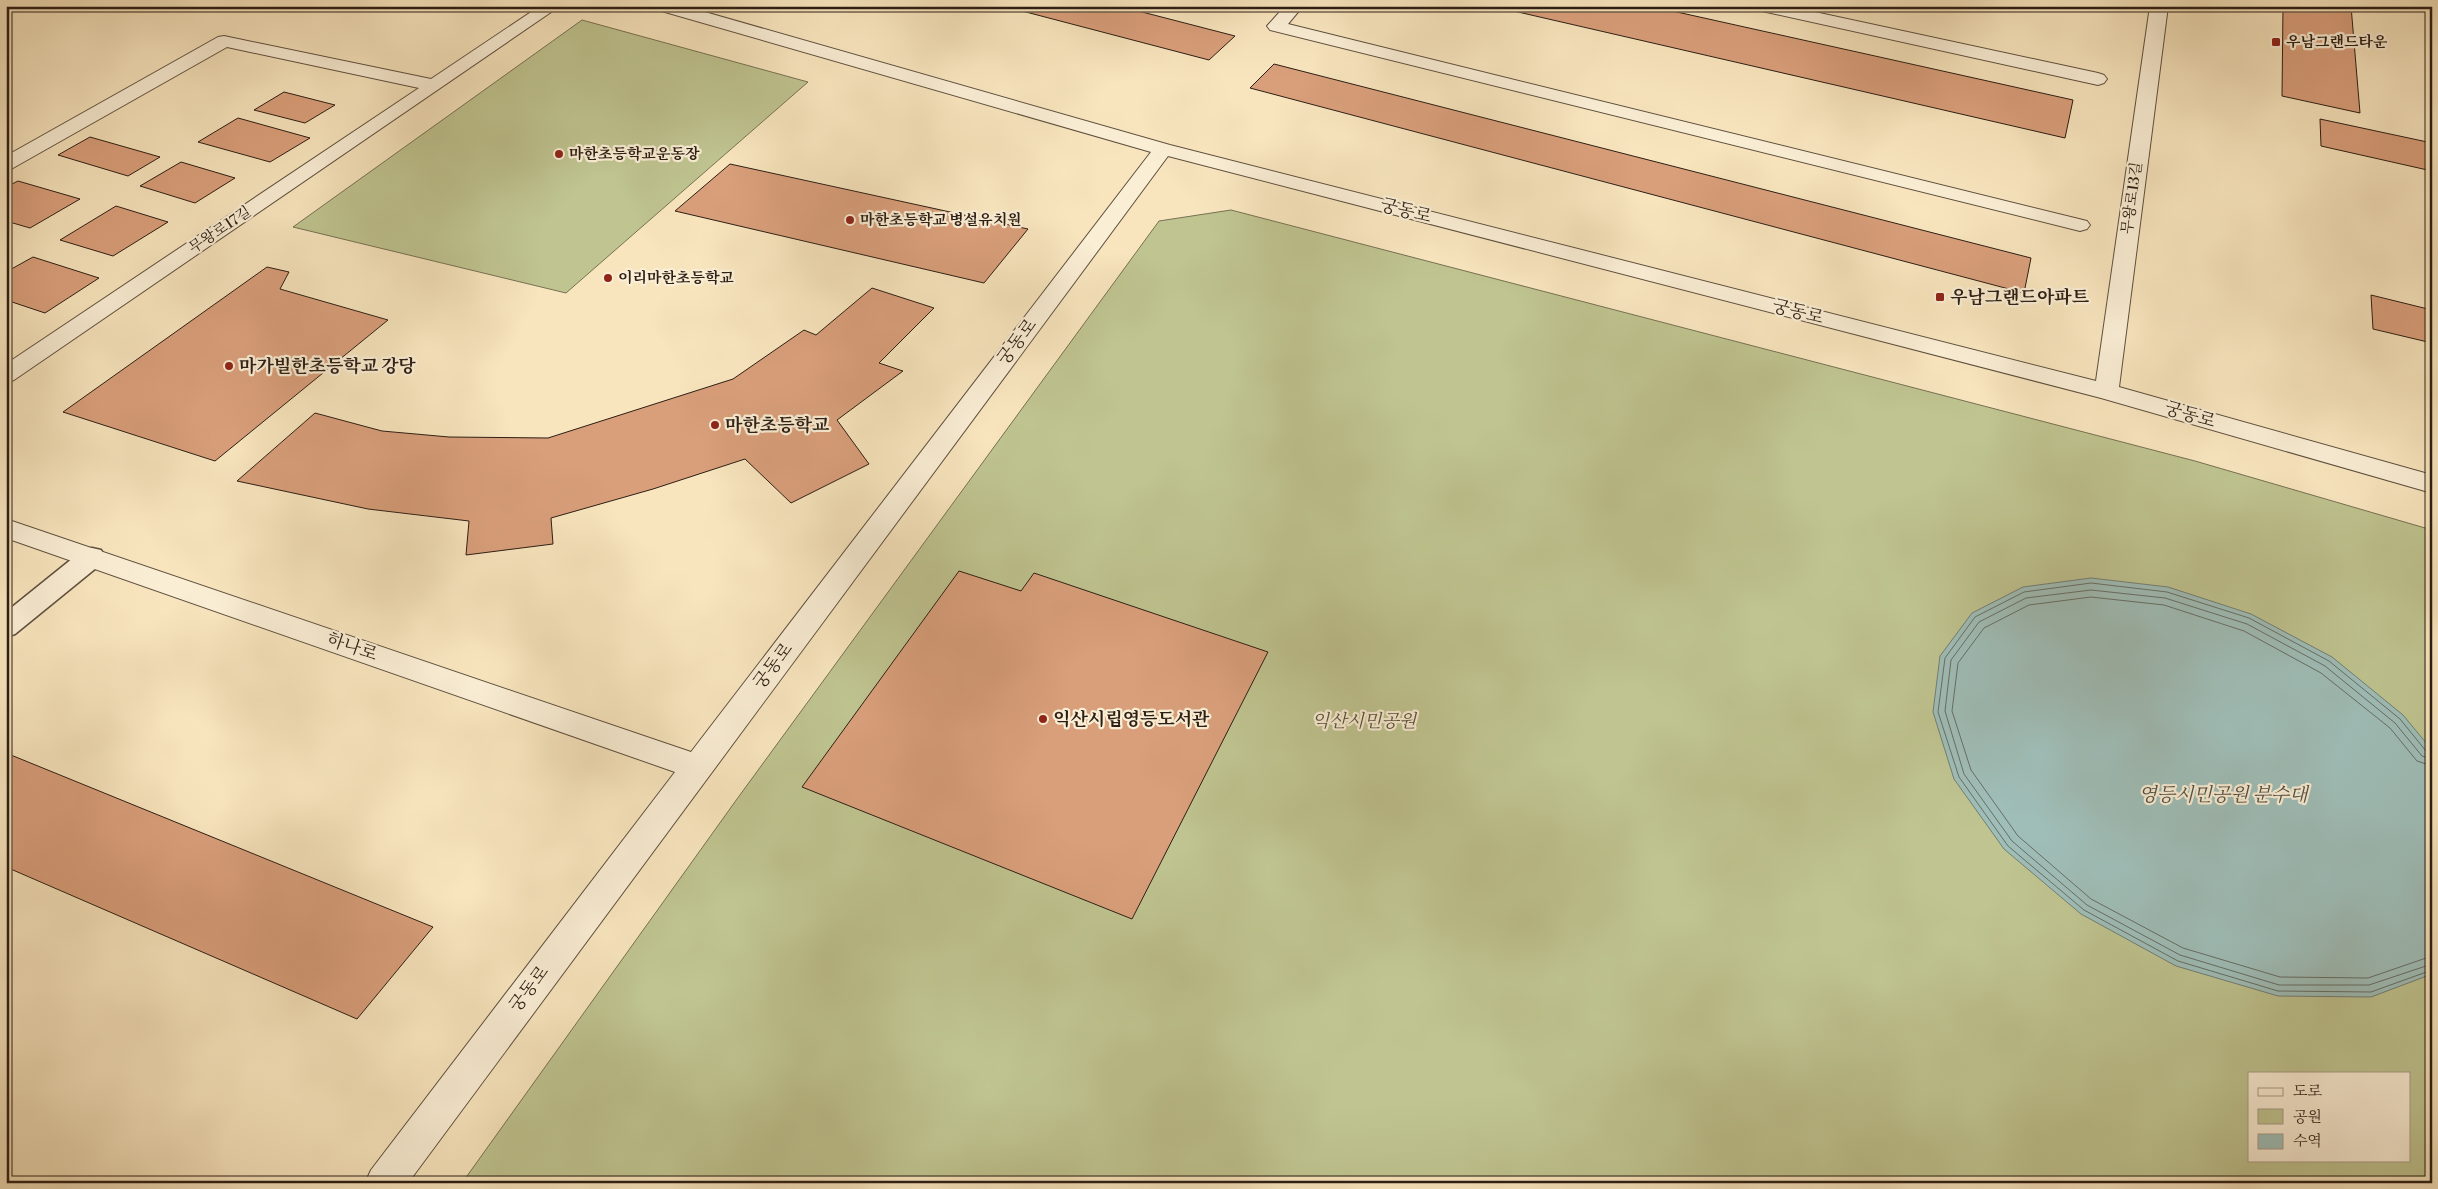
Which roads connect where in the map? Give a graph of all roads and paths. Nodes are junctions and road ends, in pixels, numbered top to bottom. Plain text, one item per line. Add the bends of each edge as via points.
1 (552, 6) edge
2 (664, 6) edge
3 (1762, 6) edge
4 (2159, 6) edge
5 (1288, 8) edge
6 (2098, 79) dead end
7 (433, 85) junction
8 (1162, 148) junction
9 (6, 164) edge
10 (2080, 225) dead end
11 (6, 375) edge
12 (2106, 391) junction
13 (2432, 484) edge
14 (6, 528) edge
15 (92, 557) junction
16 (6, 627) edge
17 (697, 767) junction
18 (384, 1183) edge

1 - 7 street, 무왕로17길
2 - 8 street, 궁동로
3 - 6 street
4 - 12 street, 무왕로13길
5 - 10 street via 1276,26
7 - 9 street via 224,41
7 - 11 street, 무왕로17길
8 - 12 street, 궁동로
8 - 17 street, 궁동로
12 - 13 street, 궁동로
14 - 15 street, 하나로
15 - 16 lane
15 - 17 street, 하나로
17 - 18 street, 궁동로

